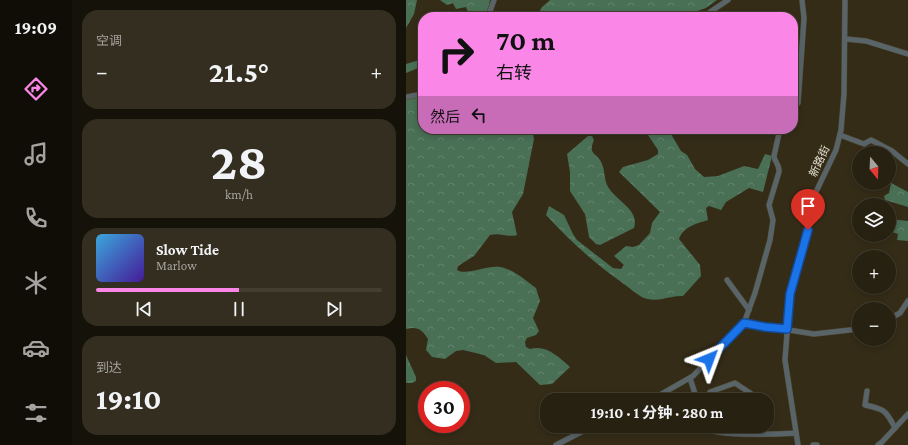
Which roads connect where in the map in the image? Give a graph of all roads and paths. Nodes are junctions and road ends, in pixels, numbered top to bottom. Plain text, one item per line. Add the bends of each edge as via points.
1 (494, 0) edge
2 (728, 0) edge
3 (802, 0) edge
4 (845, 0) edge
5 (490, 12) edge
6 (710, 12) edge
7 (846, 39) junction
8 (908, 54) edge
9 (418, 95) edge
10 (406, 97) edge
11 (798, 103) edge
12 (779, 134) edge
13 (840, 135) junction
14 (908, 164) edge
15 (727, 280) dead end
16 (908, 301) edge
17 (749, 310) junction
18 (896, 315) edge
19 (744, 323) junction
20 (787, 329) junction
21 (852, 330) edge
22 (690, 378) junction
23 (867, 391) dead end
24 (663, 393) edge
25 (694, 393) edge
26 (710, 393) edge
27 (750, 393) edge
28 (908, 414) edge
29 (895, 428) junction
30 (579, 433) edge
31 (774, 433) edge
32 (796, 433) junction
33 (556, 445) edge
34 (798, 445) edge
35 (813, 445) edge
36 (817, 445) edge
37 (878, 445) edge

1 - 5 street
2 - 6 street
3 - 11 street via 804,18
4 - 7 street, 新路街
7 - 8 street via 866,41
7 - 13 street, 新路街
9 - 10 street
12 - 17 street via 774,159 779,166 779,172 769,205 773,226 768,251
13 - 14 street via 864,144 871,140 892,151
13 - 20 street, 新路街 via 814,196 808,230 790,294
15 - 17 street
16 - 18 street
17 - 19 street
19 - 20 street
19 - 22 street
20 - 21 street via 814,334
20 - 32 street, 新路街 via 786,371
22 - 24 street
22 - 25 street
23 - 29 street via 865,405 888,413
26 - 27 street via 735,383
28 - 29 street
29 - 37 street
30 - 33 street
31 - 32 street
32 - 34 street, 新路街
35 - 36 street

